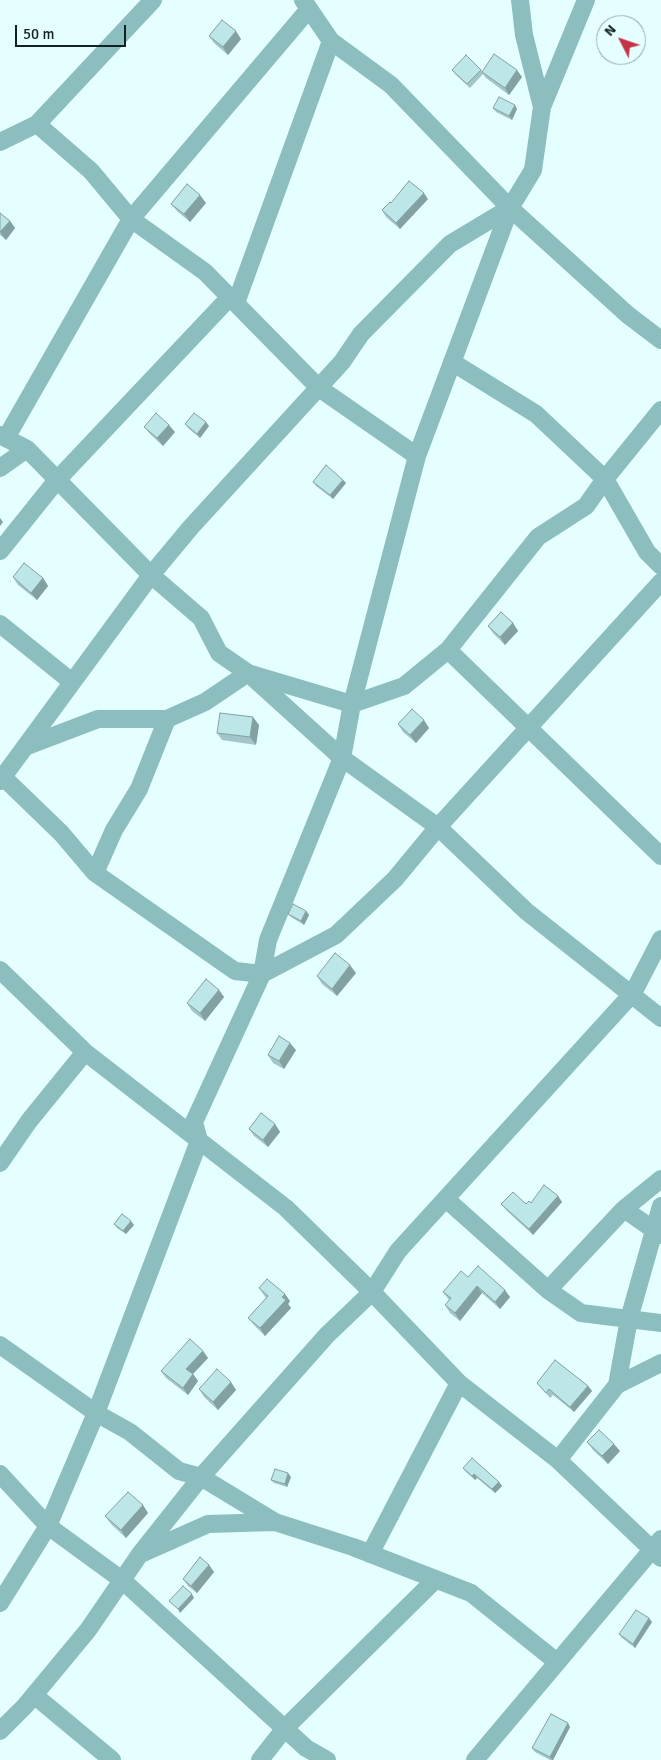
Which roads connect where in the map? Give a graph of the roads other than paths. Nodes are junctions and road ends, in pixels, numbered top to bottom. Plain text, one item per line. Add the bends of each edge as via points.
1 (153, 0) edge
2 (520, 0) edge
3 (586, 0) edge
4 (306, 4) edge
5 (331, 41) junction
6 (542, 107) junction
7 (37, 124) junction
8 (0, 142) edge
9 (510, 208) junction
10 (131, 219) junction
11 (233, 300) junction
12 (661, 340) edge
13 (452, 362) junction
14 (320, 388) junction
15 (661, 410) edge
16 (3, 437) edge
17 (27, 449) junction
18 (417, 456) junction
19 (0, 468) edge
20 (605, 478) junction
21 (57, 480) junction
22 (0, 551) edge
23 (661, 566) edge
24 (151, 575) junction
25 (661, 582) edge
26 (0, 624) edge
27 (448, 650) junction
28 (248, 673) junction
29 (72, 682) junction
30 (352, 704) junction
31 (167, 719) junction
32 (530, 729) junction
33 (27, 746) junction
34 (342, 758) junction
35 (2, 779) edge
36 (438, 827) junction
37 (661, 856) edge
38 (95, 873) junction
39 (661, 939) edge
40 (0, 970) edge
41 (262, 974) junction
42 (633, 994) junction
43 (661, 1018) edge
44 (85, 1052) junction
45 (199, 1141) junction
46 (0, 1163) edge
47 (661, 1179) edge
48 (446, 1198) junction
49 (661, 1206) edge
50 (624, 1209) junction
51 (657, 1232) edge
52 (548, 1290) junction
53 (372, 1292) junction
54 (629, 1319) junction
55 (661, 1322) edge
56 (0, 1345) edge
57 (661, 1363) edge
58 (460, 1383) junction
59 (617, 1385) junction
60 (96, 1413) junction
61 (558, 1460) junction
62 (0, 1474) edge
63 (202, 1477) junction
64 (275, 1522) junction
65 (48, 1526) junction
66 (658, 1549) edge
67 (140, 1554) junction
68 (370, 1554) junction
69 (436, 1579) junction
70 (122, 1580) junction
71 (3, 1594) edge
72 (557, 1662) junction
73 (34, 1695) junction
74 (285, 1728) junction
75 (0, 1731) edge
76 (112, 1760) edge
77 (260, 1760) edge
78 (326, 1760) edge
79 (475, 1760) edge

1 - 7 street
2 - 6 street via 524,35
3 - 6 street
4 - 5 street
4 - 10 street
5 - 9 street via 390,86
5 - 11 street
6 - 9 street via 533,170
7 - 8 street
7 - 10 street via 90,171
9 - 12 street via 628,315
9 - 13 street
9 - 14 street via 450,244 361,334
10 - 11 street via 205,272
10 - 16 street
11 - 14 street
11 - 21 street
13 - 18 street
13 - 20 street via 536,414
14 - 18 street
14 - 24 street via 191,527
15 - 20 street
16 - 17 street
17 - 19 street
17 - 21 street
18 - 30 street
20 - 23 street via 647,552
20 - 27 street via 586,506 538,537
21 - 22 street
21 - 24 street
24 - 28 street via 201,618 219,653
24 - 29 street
25 - 32 street
26 - 29 street
27 - 30 street via 404,686
27 - 32 street
28 - 30 street
28 - 31 street via 206,702
28 - 34 street
29 - 33 street
30 - 34 street
31 - 33 street via 98,719
31 - 38 street via 139,789 114,830
32 - 36 street
32 - 37 street
33 - 35 street
34 - 36 street
34 - 41 street via 268,940
35 - 38 street via 61,833
36 - 41 street via 395,879 336,935
36 - 42 street via 526,911
38 - 41 street via 235,971
39 - 42 street
40 - 44 street
41 - 45 street via 194,1122
42 - 43 street
42 - 48 street
44 - 45 street
44 - 46 street via 29,1121
45 - 53 street via 286,1208
45 - 60 street
47 - 50 street
48 - 52 street
48 - 53 street via 398,1251
49 - 51 street
50 - 51 street
50 - 52 street
51 - 54 street
52 - 54 street via 581,1313
53 - 58 street
53 - 63 street via 327,1335
54 - 55 street
54 - 59 street
56 - 60 street
57 - 59 street
58 - 61 street
58 - 68 street
59 - 61 street
60 - 63 street via 130,1432 179,1471
60 - 65 street
61 - 66 street
62 - 65 street
63 - 64 street
63 - 67 street
64 - 67 street via 208,1524
64 - 68 street
65 - 70 street
65 - 71 street
66 - 72 street
67 - 70 street
68 - 69 street
69 - 72 street via 471,1593
69 - 74 street
70 - 73 street via 88,1630
70 - 74 street
72 - 79 street
73 - 75 street
73 - 76 street
74 - 77 street
74 - 78 street via 306,1748

